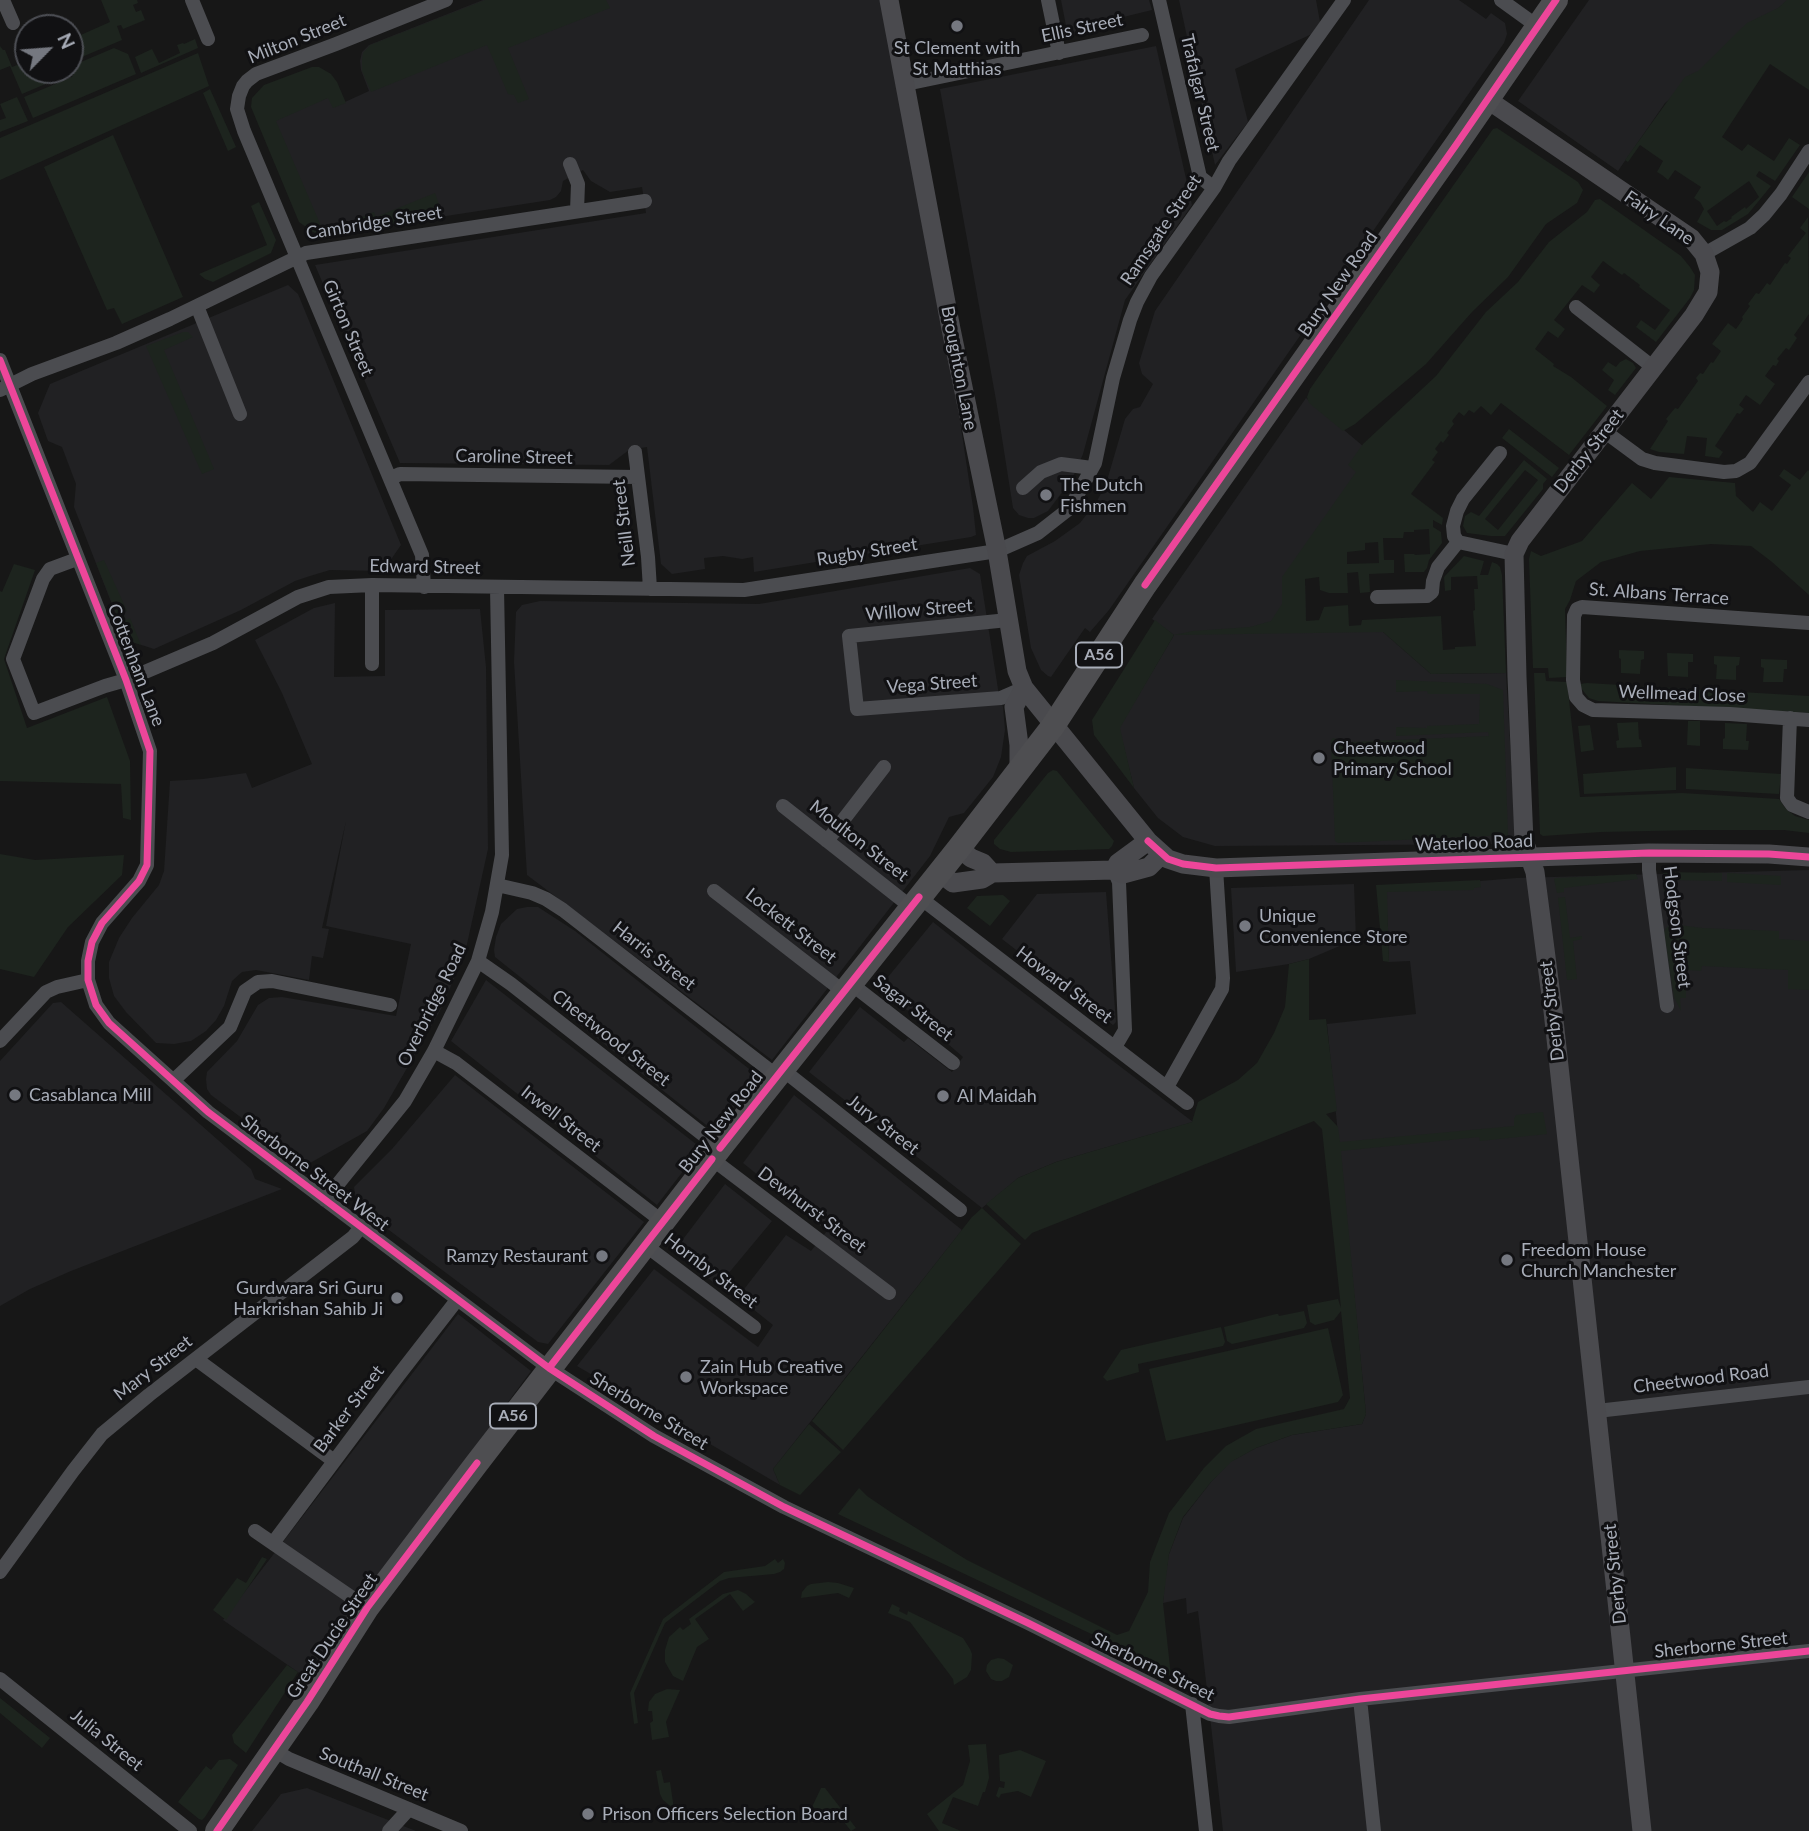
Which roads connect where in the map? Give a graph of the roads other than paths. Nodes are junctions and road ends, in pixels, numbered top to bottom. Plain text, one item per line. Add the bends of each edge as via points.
1 (191, 0) edge
2 (446, 0) edge
3 (890, 0) edge
4 (1048, 0) edge
5 (1159, 0) edge
6 (1344, 0) edge
7 (1501, 0) edge
8 (1556, 0) edge
9 (9, 2) edge
10 (13, 23) dead end
11 (1537, 26) junction
12 (1142, 35) dead end
13 (208, 39) dead end
14 (1059, 53) junction
15 (906, 84) junction
16 (243, 86) joint
17 (1488, 100) junction
18 (1809, 151) edge
19 (570, 164) dead end
20 (1214, 188) junction
21 (645, 201) dead end
22 (577, 211) junction
23 (1704, 254) junction
24 (297, 256) junction
25 (197, 306) junction
26 (1576, 307) dead end
27 (0, 360) edge
28 (1654, 368) junction
29 (1809, 382) edge
30 (5, 387) edge
31 (240, 414) dead end
32 (1604, 430) junction
33 (635, 452) dead end
34 (1500, 453) dead end
35 (1092, 468) junction
36 (638, 477) junction
37 (391, 478) junction
38 (1023, 488) dead end
39 (1458, 542) junction
40 (997, 551) junction
41 (1514, 554) junction
42 (77, 559) junction
43 (372, 585) junction
44 (424, 587) junction
45 (497, 588) junction
46 (650, 589) junction
47 (744, 590) joint
48 (1377, 597) dead end
49 (1008, 621) junction
50 (1809, 623) edge
51 (372, 664) dead end
52 (126, 680) junction
53 (1573, 680) joint
54 (1024, 688) junction
55 (855, 693) joint
56 (1790, 718) junction
57 (1809, 720) edge
58 (1053, 726) junction
59 (884, 767) dead end
60 (1018, 772) junction
61 (783, 806) dead end
62 (1809, 812) edge
63 (827, 841) junction
64 (959, 848) junction
65 (1155, 848) junction
66 (1649, 853) junction
67 (1529, 857) junction
68 (1809, 857) edge
69 (1216, 868) junction
70 (1114, 870) junction
71 (940, 872) junction
72 (992, 873) junction
73 (497, 885) junction
74 (715, 891) dead end
75 (915, 902) junction
76 (478, 961) junction
77 (88, 980) junction
78 (847, 988) junction
79 (390, 1005) dead end
80 (1667, 1006) dead end
81 (0, 1041) edge
82 (1115, 1047) junction
83 (434, 1051) junction
84 (953, 1063) dead end
85 (780, 1073) junction
86 (174, 1080) junction
87 (1167, 1087) junction
88 (1187, 1103) dead end
89 (716, 1154) junction
90 (325, 1199) junction
91 (960, 1210) dead end
92 (663, 1222) junction
93 (361, 1227) junction
94 (645, 1245) junction
95 (889, 1293) dead end
96 (457, 1300) junction
97 (754, 1327) dead end
98 (196, 1359) junction
99 (549, 1368) junction
100 (1809, 1387) edge
101 (1597, 1411) junction
102 (334, 1461) junction
103 (255, 1531) dead end
104 (273, 1543) junction
105 (0, 1572) edge
106 (368, 1608) junction
107 (1809, 1651) edge
108 (1626, 1672) junction
109 (0, 1679) edge
110 (1360, 1699) junction
111 (1192, 1704) junction
112 (274, 1750) junction
113 (409, 1809) junction
114 (190, 1831) edge
115 (218, 1831) edge
116 (389, 1831) edge
117 (461, 1831) edge
118 (1206, 1831) edge
119 (1374, 1831) edge
120 (1642, 1831) edge

1 - 13 street
2 - 16 street, Milton Street via 256,74
3 - 15 street, Broughton Lane
4 - 14 street
5 - 20 street, Trafalgar Street via 1200,177
6 - 20 street, Ramsgate Street
7 - 11 street
8 - 11 highway, Bury New Road / A56
9 - 10 street
11 - 17 highway, Bury New Road / A56
12 - 14 street, Ellis Street
14 - 15 street, Ellis Street
15 - 40 street, Broughton Lane
16 - 24 street, Girton Street via 238,117
17 - 23 street, Fairy Lane via 1679,229
17 - 58 highway, Bury New Road / A56 via 1145,585
18 - 23 street, Fairy Lane via 1764,215
19 - 22 street via 578,184
20 - 35 street, Ramsgate Street via 1137,302
21 - 22 street, Cambridge Street
22 - 24 street, Cambridge Street
23 - 28 street, Derby Street via 1710,272 1708,292
24 - 25 street, Cambridge Street
24 - 37 street, Girton Street
25 - 30 street, Cambridge Street
25 - 31 street
26 - 28 street
27 - 30 street, Cottenham Lane
28 - 32 street, Derby Street
29 - 32 street via 1750,463 1736,471 1654,463
30 - 42 street, Cottenham Lane
32 - 41 street, Derby Street
33 - 36 street, Neill Street
34 - 39 street via 1457,510 1453,526
35 - 38 street via 1061,464 1041,472
35 - 40 street, Ramsgate Street via 1070,508 1038,533
36 - 37 street, Caroline Street via 400,474
36 - 46 street, Neill Street
37 - 44 street, Girton Street via 422,555
39 - 41 street
39 - 48 street via 1438,567 1427,596
40 - 47 street, Rugby Street
40 - 49 street, Broughton Lane
41 - 67 street, Derby Street via 1524,841
42 - 52 street, Cottenham Lane
42 - 52 street, Edward Street via 50,569 43,579 13,659 34,713
43 - 44 street, Edward Street
43 - 51 street
43 - 52 street, Edward Street via 329,587 298,597 213,643
44 - 45 street, Edward Street
45 - 46 street, Edward Street
45 - 73 street, Overbridge Road via 502,806
46 - 47 street, Edward Street
49 - 54 street, Broughton Lane
49 - 55 street, Willow Street via 849,636
50 - 53 street, St. Albans Terrace via 1582,607 1574,616
52 - 77 street, Cottenham Lane via 150,751 147,865 92,942
53 - 56 street, Wellmead Close via 1576,698 1593,709
54 - 55 street, Vega Street via 1001,698 857,709
54 - 58 street, Broughton Lane
54 - 60 street via 1014,707
56 - 57 street, Wellmead Close
56 - 62 street via 1787,799
58 - 60 highway, Bury New Road / A56
58 - 65 street
59 - 63 street
60 - 64 highway, Bury New Road / A56
61 - 63 street, Moulton Street
63 - 75 street, Moulton Street
64 - 71 highway, Bury New Road / A56
64 - 72 street
65 - 69 street, Waterloo Road via 1183,864
65 - 70 street via 1118,863
66 - 67 street, Waterloo Road
66 - 68 street, Waterloo Road
66 - 80 street, Hodgson Street
67 - 69 street, Waterloo Road
67 - 101 street, Derby Street via 1535,872 1553,1011
69 - 87 street via 1222,989
70 - 72 street
70 - 82 street via 1119,882 1125,1030
71 - 72 street via 953,883
71 - 75 highway, Bury New Road / A56
73 - 76 street, Overbridge Road
73 - 85 street, Harris Street via 532,893 561,908
74 - 78 street, Lockett Street
75 - 78 highway, Bury New Road / A56
75 - 82 street, Howard Street
76 - 83 street, Overbridge Road
76 - 89 street, Cheetwood Street
77 - 81 street via 46,992
77 - 86 street, Sherborne Street West via 96,1005 109,1023
78 - 84 street, Sagar Street
78 - 85 highway, Bury New Road / A56
79 - 86 street via 258,982 245,991 230,1027
82 - 87 street, Howard Street
83 - 90 street, Overbridge Road via 405,1101
83 - 92 street, Irwell Street via 456,1063
85 - 89 highway, Bury New Road / A56
85 - 91 street, Jury Street
86 - 90 street, Sherborne Street West via 208,1112
87 - 88 street, Howard Street
89 - 92 highway, Bury New Road / A56
89 - 95 street, Dewhurst Street
90 - 93 street, Sherborne Street West
92 - 94 highway, Bury New Road / A56
93 - 96 street, Sherborne Street West
93 - 98 street, Mary Street
94 - 97 street, Hornby Street
94 - 99 highway, Bury New Road / A56
96 - 99 street, Sherborne Street West
96 - 102 street, Barker Street
98 - 102 street
98 - 105 street, Mary Street via 102,1434
99 - 106 highway, Great Ducie Street / A56
99 - 111 street, Sherborne Street via 654,1436 784,1507
100 - 101 street, Cheetwood Road
101 - 108 street, Derby Street
102 - 104 street, Barker Street
103 - 104 street
104 - 106 street
106 - 112 highway, Great Ducie Street / A56
107 - 108 street, Sherborne Street
108 - 110 street, Sherborne Street
108 - 120 street, Derby Street
109 - 114 street, Julia Street
110 - 111 street, Sherborne Street via 1229,1717
110 - 119 street
111 - 118 street
112 - 113 street, Southall Street
112 - 115 highway, Great Ducie Street / A56
113 - 116 street
113 - 117 street, Southall Street

